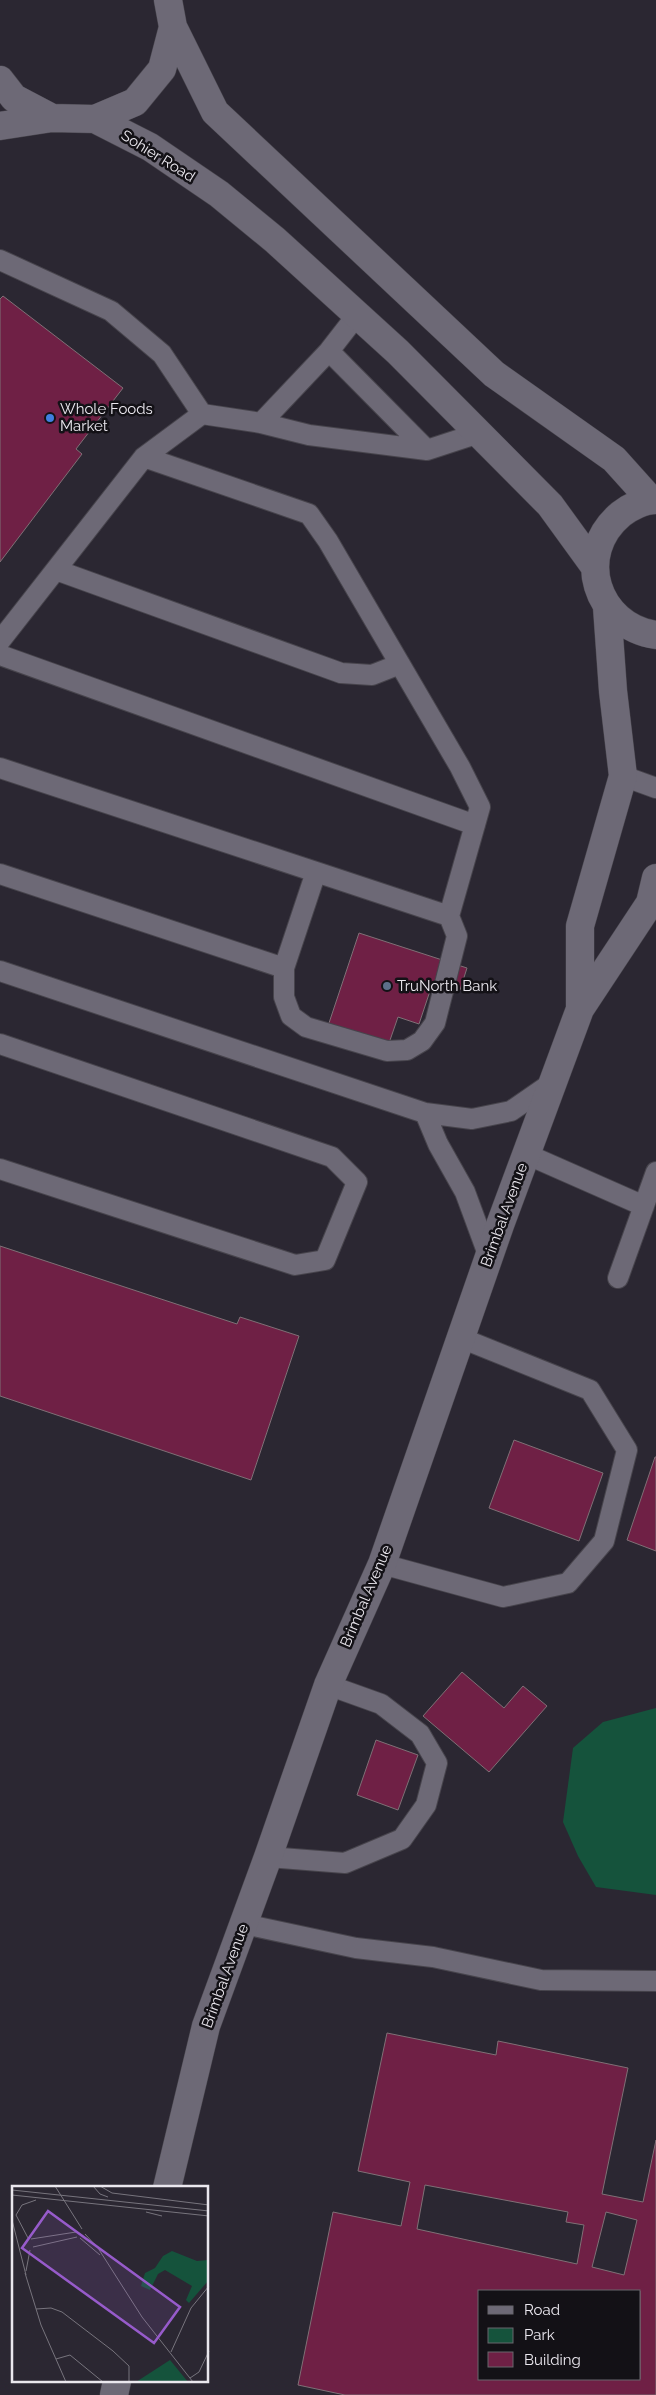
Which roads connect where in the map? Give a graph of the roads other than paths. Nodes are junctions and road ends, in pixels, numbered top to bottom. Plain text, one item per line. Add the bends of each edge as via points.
1 (168, 0) edge
2 (173, 27) junction
3 (0, 80) edge
4 (52, 118) junction
5 (95, 119) junction
6 (0, 126) edge
7 (0, 260) edge
8 (357, 315) junction
9 (328, 351) junction
10 (202, 414) junction
11 (261, 423) junction
12 (479, 432) junction
13 (427, 450) junction
14 (144, 457) junction
15 (654, 500) edge
16 (594, 567) junction
17 (56, 570) junction
18 (607, 607) junction
19 (656, 635) edge
20 (0, 641) edge
21 (0, 654) edge
22 (400, 664) junction
23 (0, 768) edge
24 (622, 776) junction
25 (656, 788) edge
26 (474, 825) junction
27 (316, 872) junction
28 (0, 874) edge
29 (656, 878) edge
30 (449, 916) junction
31 (284, 968) junction
32 (0, 971) edge
33 (580, 1009) junction
34 (0, 1044) edge
35 (553, 1082) junction
36 (425, 1113) junction
37 (526, 1154) junction
38 (0, 1169) edge
39 (656, 1172) edge
40 (644, 1206) junction
41 (489, 1257) junction
42 (618, 1278) dead end
43 (461, 1338) junction
44 (382, 1564) junction
45 (328, 1685) junction
46 (268, 1857) junction
47 (244, 1924) junction
48 (656, 1981) edge
49 (166, 2186) edge
50 (118, 2382) edge
51 (114, 2395) edge

1 - 2 main road
2 - 5 main road via 162,69 135,102
2 - 15 main road via 215,112 494,374 614,459
3 - 4 main road via 14,98
4 - 5 main road
4 - 6 main road
5 - 8 main road, Sohier Road via 150,147 219,194
7 - 10 lane via 111,312 162,354
8 - 9 lane
8 - 12 main road, Sohier Road
9 - 11 lane
9 - 13 lane
10 - 11 lane
10 - 14 lane
11 - 13 lane via 309,435
12 - 13 lane
12 - 16 main road, Sohier Road via 550,505
14 - 17 lane
14 - 22 lane via 308,514 328,541
15 - 16 main road via 629,508 611,523 599,543
16 - 18 main road via 598,588
17 - 20 lane
17 - 22 lane via 342,673 372,675
18 - 19 main road via 622,622 642,633
18 - 24 main road
21 - 26 lane
22 - 26 lane via 480,807
23 - 27 lane
24 - 25 lane
24 - 33 main road via 580,926
26 - 30 lane
27 - 30 lane
27 - 31 lane
28 - 31 lane
29 - 33 main road via 650,903
30 - 31 lane via 457,936 435,1023 422,1041 407,1050 387,1051 306,1027 291,1016 284,997
32 - 36 lane
33 - 35 main road, Brimbal Avenue
34 - 38 lane via 332,1157 357,1182 325,1260 295,1265
35 - 36 lane via 511,1111 472,1118
35 - 37 main road, Brimbal Avenue
36 - 41 lane via 465,1192
37 - 40 lane
37 - 41 main road, Brimbal Avenue
39 - 40 lane
40 - 42 lane
41 - 43 main road, Brimbal Avenue
43 - 44 main road, Brimbal Avenue
43 - 44 lane via 590,1390 627,1450 604,1541 568,1583 502,1597
44 - 45 main road, Brimbal Avenue
45 - 46 main road, Brimbal Avenue
45 - 46 lane via 381,1704 420,1734 438,1763 426,1805 402,1839 345,1863
46 - 47 main road, Brimbal Avenue
47 - 48 lane via 356,1948 433,1957 541,1980
47 - 49 main road, Brimbal Avenue via 206,2026
50 - 51 main road

